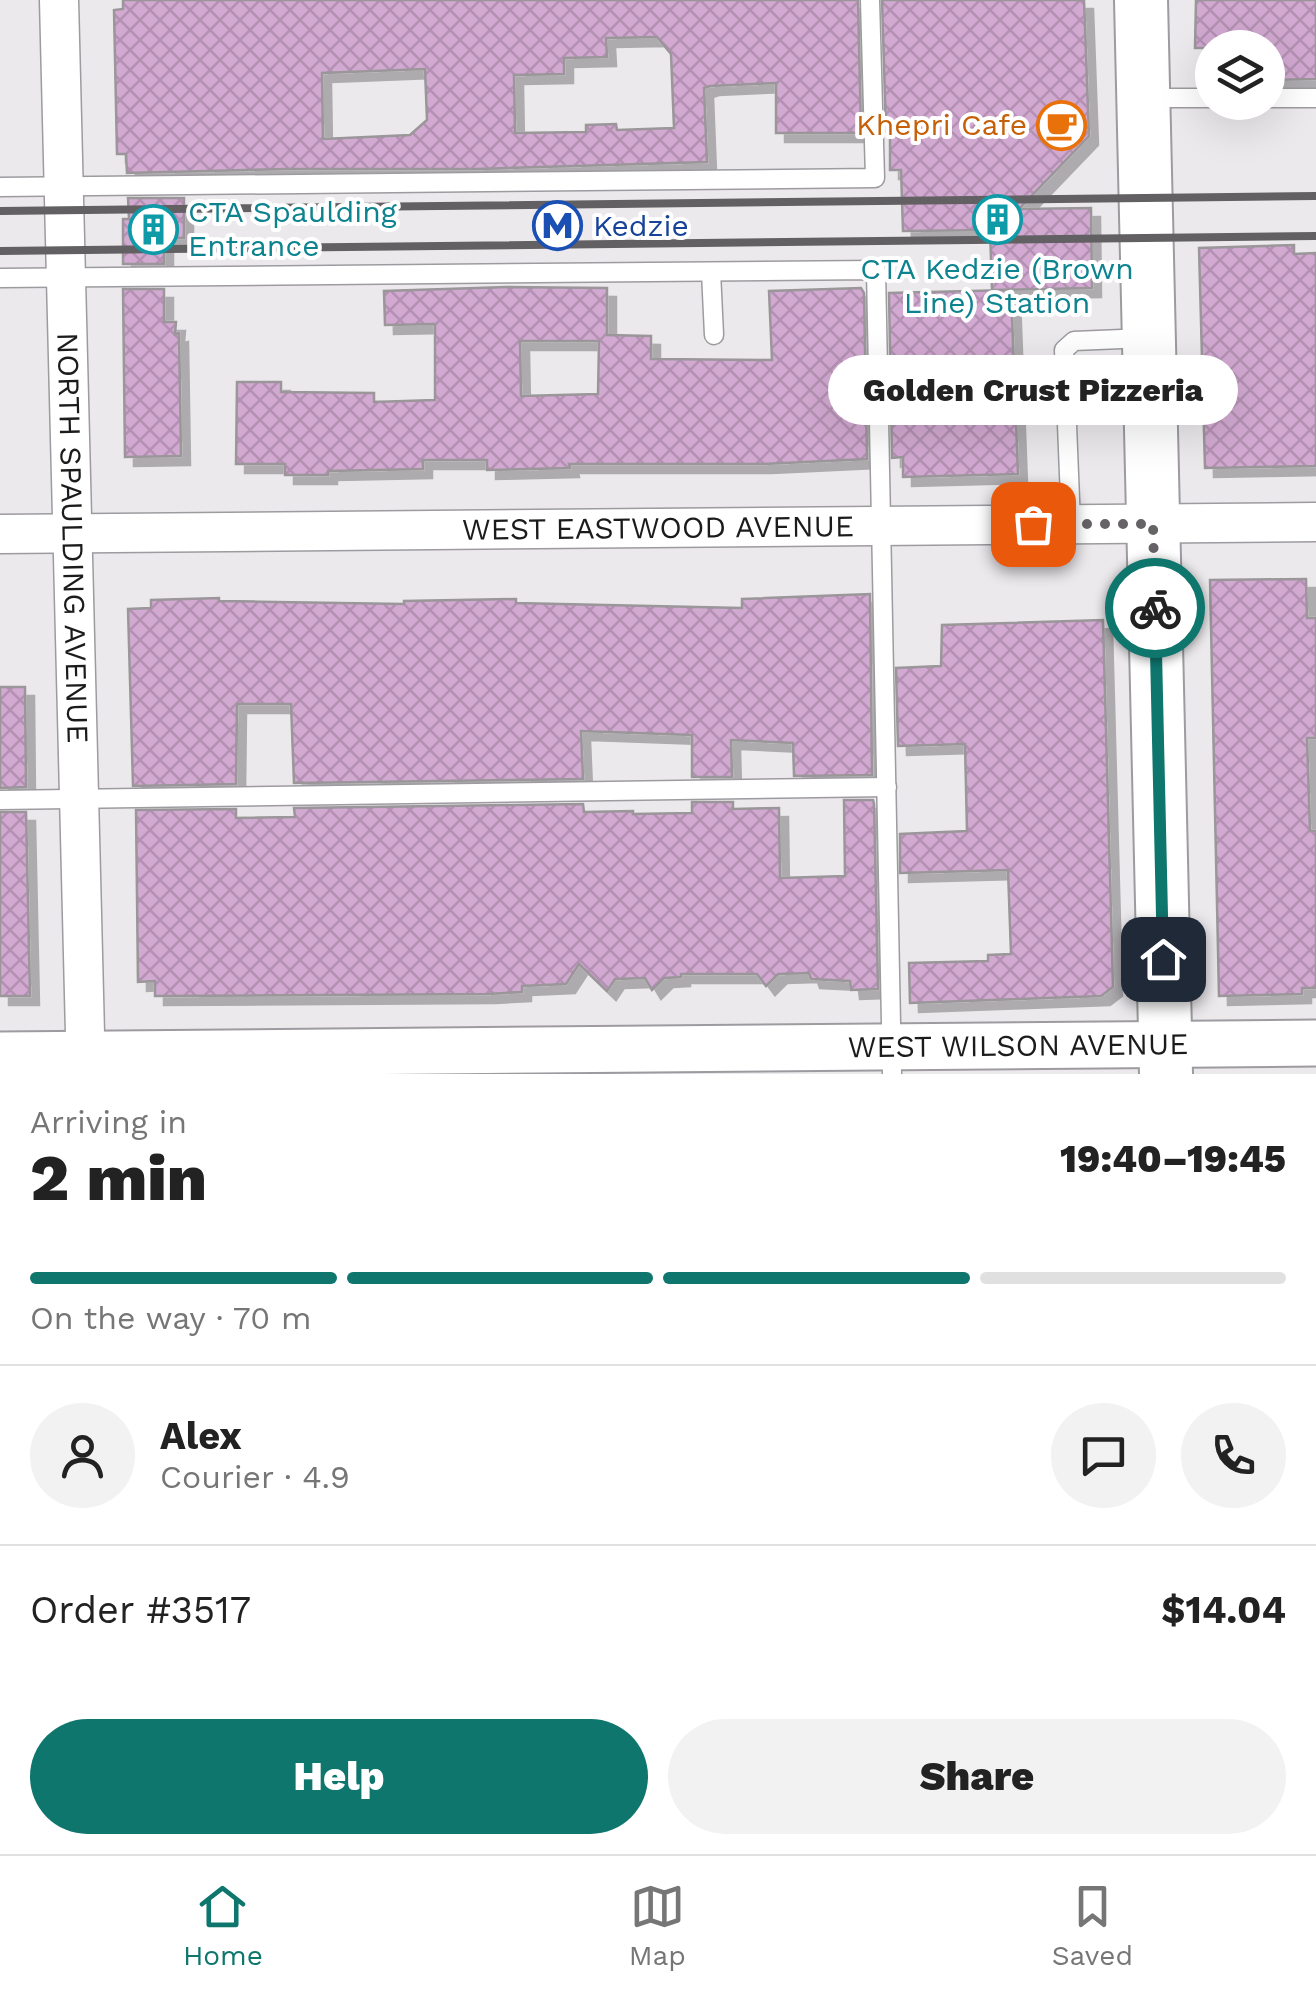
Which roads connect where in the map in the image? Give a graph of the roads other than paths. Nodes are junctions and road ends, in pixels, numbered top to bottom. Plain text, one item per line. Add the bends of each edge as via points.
1 (60, 0) edge
2 (870, 0) edge
3 (1141, 0) edge
4 (1143, 98) junction
5 (1195, 98) edge
6 (1285, 98) edge
7 (1316, 98) edge
8 (0, 187) edge
9 (64, 187) junction
10 (711, 272) junction
11 (0, 278) edge
12 (66, 278) junction
13 (714, 335) dead end
14 (1149, 338) junction
15 (1316, 522) edge
16 (1071, 524) junction
17 (1153, 524) junction
18 (882, 526) junction
19 (0, 534) edge
20 (72, 534) junction
21 (887, 787) junction
22 (79, 799) junction
23 (0, 800) edge
24 (1316, 1043) edge
25 (0, 1055) edge
26 (1166, 1059) edge
27 (891, 1061) edge
28 (631, 1062) edge
29 (86, 1064) edge

1 - 9 street, NORTH SPAULDING AVENUE
2 - 9 lane via 874,178
3 - 4 main road
4 - 5 lane
4 - 14 main road
6 - 7 lane
8 - 9 lane
9 - 12 street, NORTH SPAULDING AVENUE
10 - 12 lane
10 - 13 lane
10 - 18 lane via 876,270
11 - 12 lane
12 - 20 street, NORTH SPAULDING AVENUE
14 - 16 lane via 1074,340 1064,350
14 - 17 main road
15 - 17 street, WEST EASTWOOD AVENUE
16 - 17 street, WEST EASTWOOD AVENUE
16 - 18 street, WEST EASTWOOD AVENUE
17 - 26 main road
18 - 20 street, WEST EASTWOOD AVENUE
18 - 21 lane
19 - 20 street, WEST EASTWOOD AVENUE
20 - 22 street, NORTH SPAULDING AVENUE
21 - 22 lane
21 - 27 lane
22 - 23 lane
22 - 29 street, NORTH SPAULDING AVENUE
24 - 26 street, WEST WILSON AVENUE
25 - 29 street, WEST WILSON AVENUE
26 - 27 street, WEST WILSON AVENUE via 1048,1052
27 - 28 street, WEST WILSON AVENUE
28 - 29 street, WEST WILSON AVENUE

